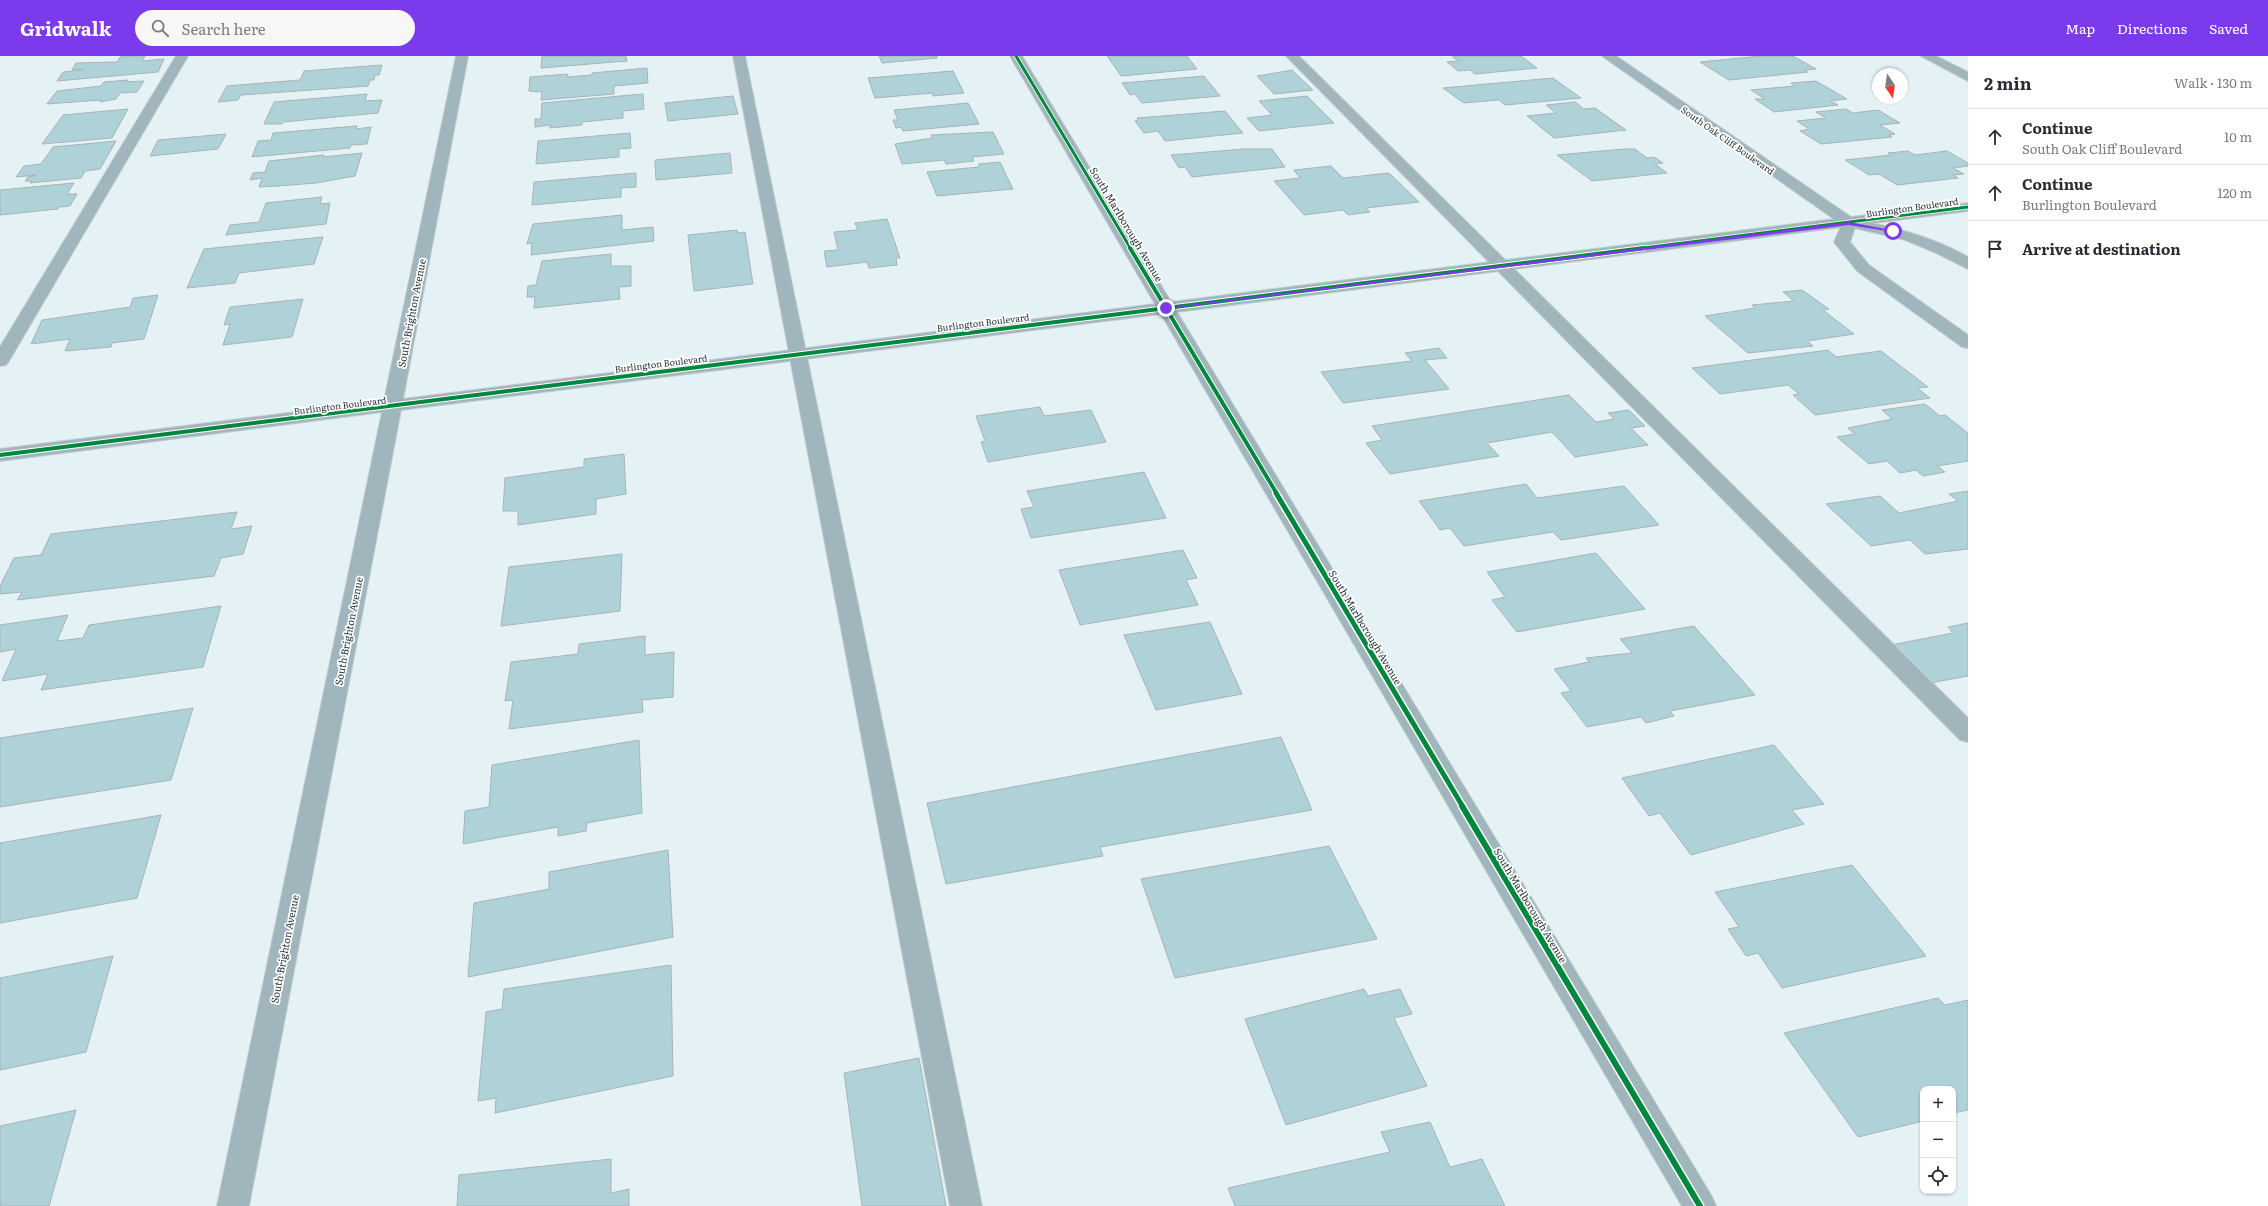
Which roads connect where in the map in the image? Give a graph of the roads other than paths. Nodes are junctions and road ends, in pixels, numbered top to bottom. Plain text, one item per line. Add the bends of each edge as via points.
1 (182, 56) edge
2 (462, 56) edge
3 (739, 56) edge
4 (1016, 56) edge
5 (1292, 56) edge
6 (1608, 56) edge
7 (1928, 56) edge
8 (1968, 77) edge
9 (1968, 207) edge
10 (1849, 223) junction
11 (1968, 264) edge
12 (1500, 265) junction
13 (1166, 308) junction
14 (1968, 343) edge
15 (797, 353) junction
16 (0, 361) edge
17 (393, 406) junction
18 (0, 455) edge
19 (1968, 733) edge
20 (233, 1206) edge
21 (966, 1206) edge
22 (1700, 1206) edge

1 - 16 street
2 - 17 street, South Brighton Avenue
3 - 15 street
4 - 13 street, South Marlborough Avenue
5 - 12 street
6 - 10 street, South Oak Cliff Boulevard
7 - 8 street
9 - 10 street, Burlington Boulevard
10 - 11 street, South Oak Cliff Boulevard via 1893,231 1947,250
10 - 12 street, Burlington Boulevard
10 - 14 street via 1842,242 1863,268
12 - 13 street, Burlington Boulevard
12 - 19 street
13 - 15 street, Burlington Boulevard
13 - 22 street, South Marlborough Avenue
15 - 17 street, Burlington Boulevard
15 - 21 street
17 - 18 street, Burlington Boulevard
17 - 20 street, South Brighton Avenue

